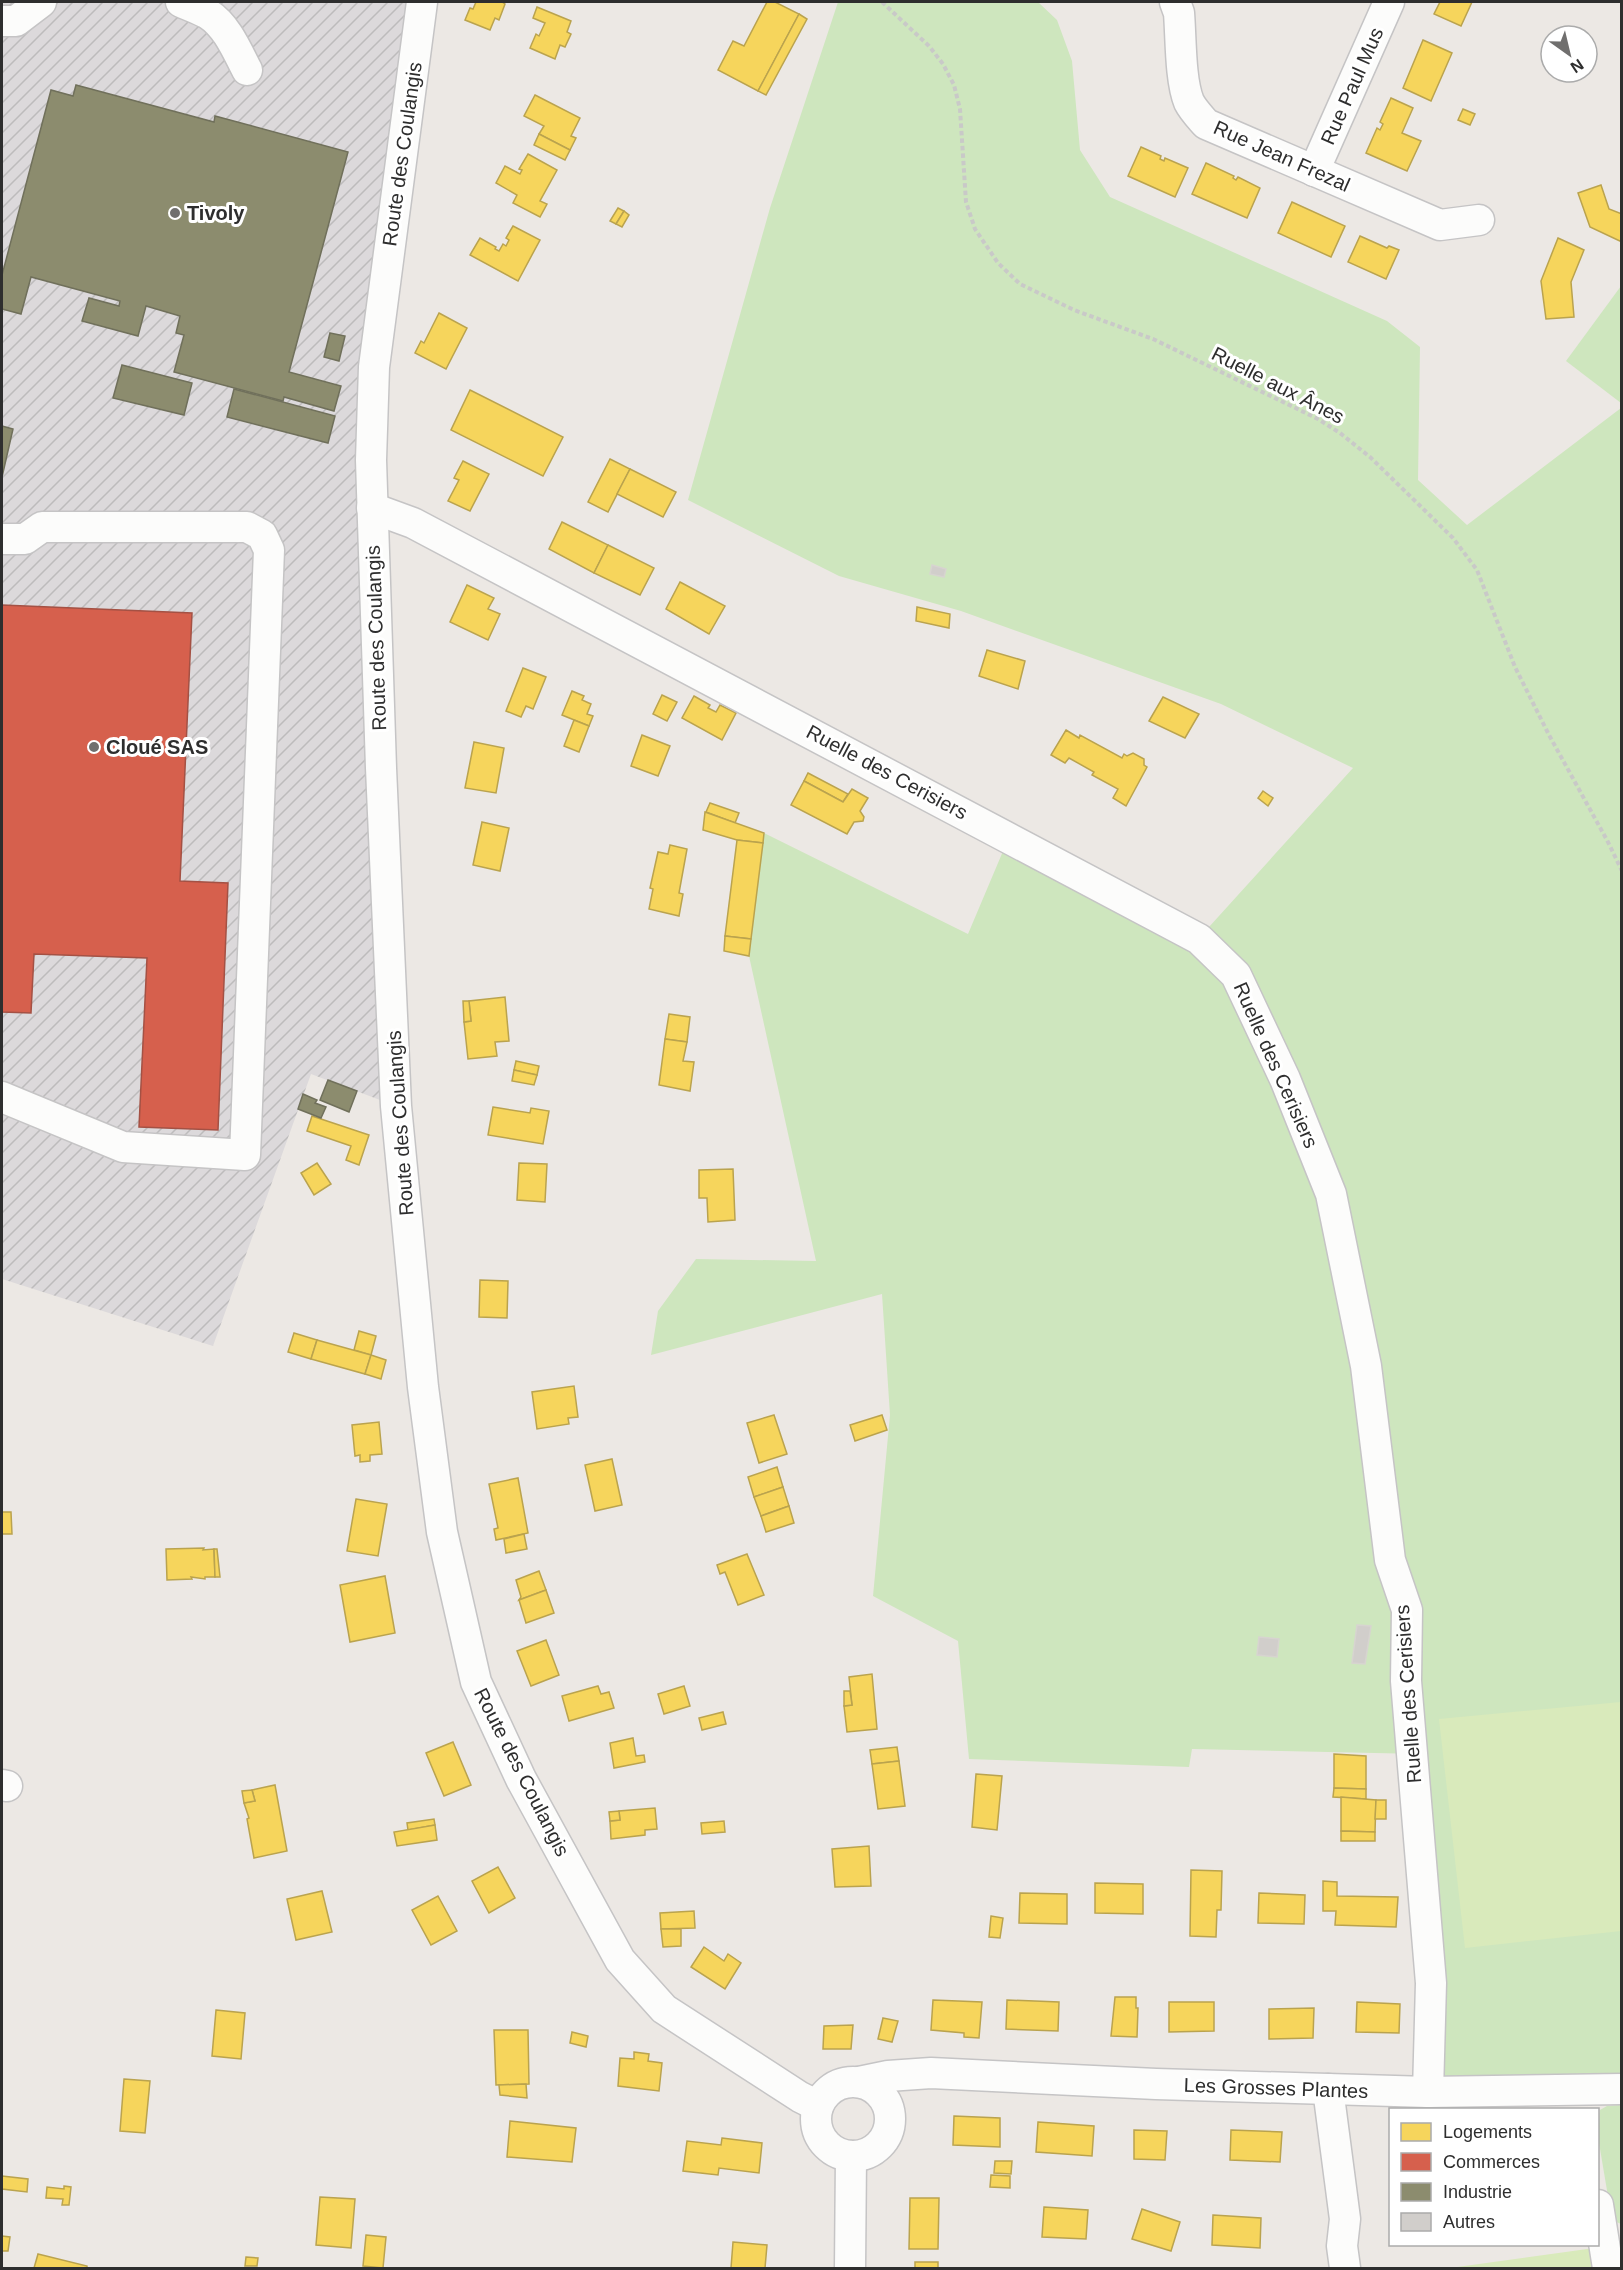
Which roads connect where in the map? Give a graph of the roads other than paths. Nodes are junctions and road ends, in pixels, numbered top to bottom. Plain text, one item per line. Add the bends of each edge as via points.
1 (40, 2) edge
2 (181, 2) edge
3 (422, 2) edge
4 (1175, 2) edge
5 (1389, 2) edge
6 (2, 21) edge
7 (247, 70) dead end
8 (1314, 171) junction
9 (1479, 220) dead end
10 (372, 508) junction
11 (2, 539) edge
12 (2, 1097) edge
13 (931, 2073) junction
14 (859, 2082) junction
15 (1328, 2089) junction
16 (1622, 2089) edge
17 (1428, 2092) junction
18 (1583, 2100) edge
19 (818, 2106) junction
20 (888, 2106) junction
21 (851, 2156) junction
22 (1599, 2211) edge
23 (850, 2268) edge
24 (1345, 2268) edge
25 (1608, 2268) edge

1 - 6 street via 16,21
2 - 7 street via 210,15 236,48
3 - 10 street, Route des Coulangis via 374,367
4 - 8 street, Rue Jean Frezal via 1185,85 1195,112 1206,124
5 - 8 street, Rue Paul Mus
8 - 9 street, Rue Jean Frezal via 1440,225
10 - 17 street, Ruelle des Cerisiers via 413,523 1199,939 1236,975 1286,1079 1331,1194 1366,1366 1390,1560 1407,1610 1406,1681 1431,1983
10 - 19 street, Route des Coulangis via 396,1106 423,1387 441,1521 476,1682 521,1779 620,1960 664,2009
11 - 12 street via 25,539 42,527 247,527 262,535 269,550 245,1155 123,1147
13 - 14 street, Les Grosses Plantes
13 - 15 street, Les Grosses Plantes
13 - 20 street
14 - 19 street via 830,2090
14 - 20 street via 881,2094
15 - 17 street, Les Grosses Plantes
15 - 24 street via 1345,2219
16 - 18 street, Les Grosses Plantes
17 - 18 street, Les Grosses Plantes
19 - 21 street via 817,2129 822,2139 829,2148
20 - 21 street via 890,2118 883,2141 863,2155
21 - 23 street
22 - 25 street

